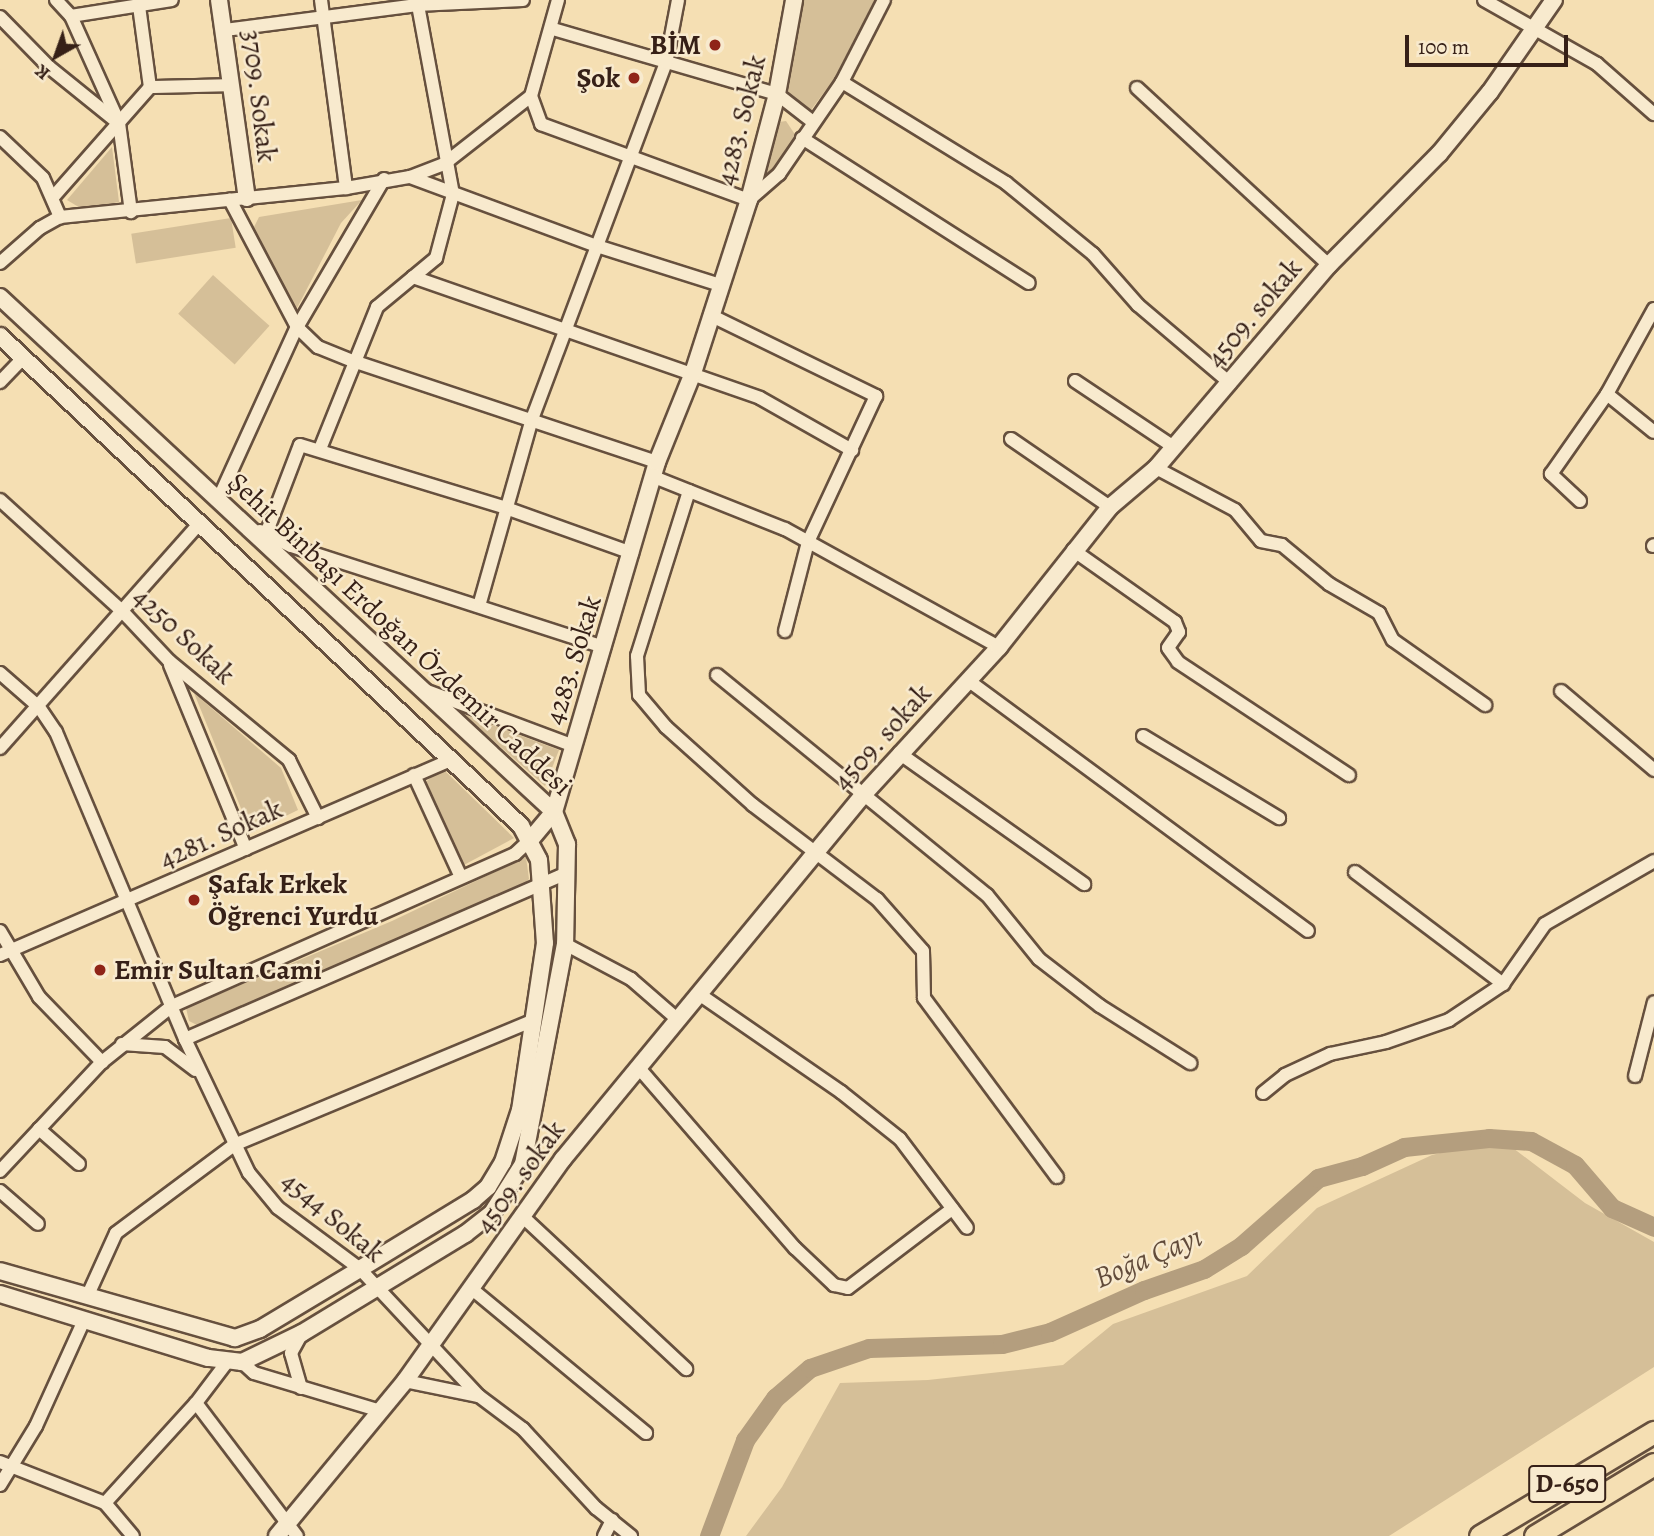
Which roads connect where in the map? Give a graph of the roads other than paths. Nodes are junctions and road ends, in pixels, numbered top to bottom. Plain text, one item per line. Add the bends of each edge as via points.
1 (56, 0) edge
2 (172, 0) edge
3 (219, 0) edge
4 (321, 0) edge
5 (517, 0) edge
6 (523, 0) edge
7 (558, 0) edge
8 (678, 0) edge
9 (794, 0) edge
10 (884, 0) edge
11 (1484, 0) edge
12 (1554, 0) edge
13 (417, 2) edge
14 (112, 5) edge
15 (139, 6) junction
16 (0, 16) edge
17 (71, 16) junction
18 (323, 18) junction
19 (552, 29) junction
20 (225, 30) junction
21 (1533, 31) junction
22 (666, 63) junction
23 (842, 82) junction
24 (230, 85) junction
25 (150, 87) junction
26 (1137, 88) dead end
27 (777, 94) junction
28 (531, 96) junction
29 (1654, 114) edge
30 (813, 122) junction
31 (119, 124) junction
32 (0, 137) edge
33 (802, 138) junction
34 (632, 155) junction
35 (444, 163) junction
36 (410, 177) junction
37 (384, 180) junction
38 (346, 188) junction
39 (453, 194) junction
40 (54, 196) junction
41 (238, 199) junction
42 (749, 200) junction
43 (131, 212) junction
44 (60, 218) junction
45 (597, 246) junction
46 (0, 263) edge
47 (1328, 265) junction
48 (413, 277) junction
49 (1029, 283) dead end
50 (720, 285) junction
51 (0, 297) edge
52 (1654, 309) edge
53 (710, 315) junction
54 (297, 327) junction
55 (565, 331) junction
56 (0, 336) edge
57 (23, 358) junction
58 (354, 360) junction
59 (693, 373) junction
60 (1075, 380) dead end
61 (0, 382) edge
62 (1230, 383) junction
63 (1607, 394) junction
64 (532, 419) junction
65 (1654, 432) edge
66 (1011, 439) dead end
67 (1172, 446) junction
68 (320, 449) junction
69 (852, 450) junction
70 (1156, 468) junction
71 (656, 469) junction
72 (689, 491) junction
73 (0, 500) edge
74 (218, 500) junction
75 (1580, 501) dead end
76 (1110, 507) junction
77 (506, 508) junction
78 (243, 523) junction
79 (199, 524) junction
80 (266, 534) junction
81 (808, 542) junction
82 (1073, 550) junction
83 (632, 553) junction
84 (479, 606) junction
85 (123, 612) junction
86 (785, 631) dead end
87 (604, 647) junction
88 (999, 647) junction
89 (169, 661) junction
90 (0, 673) edge
91 (717, 676) dead end
92 (969, 681) junction
93 (422, 689) junction
94 (1561, 691) dead end
95 (1485, 705) dead end
96 (39, 707) junction
97 (1143, 736) dead end
98 (574, 746) junction
99 (0, 748) edge
100 (899, 753) junction
101 (451, 760) junction
102 (1654, 770) edge
103 (414, 775) junction
104 (1349, 775) dead end
105 (864, 794) junction
106 (554, 812) junction
107 (318, 818) junction
108 (1279, 818) dead end
109 (531, 839) junction
110 (246, 849) junction
111 (814, 855) junction
112 (1654, 861) edge
113 (1355, 872) dead end
114 (567, 873) junction
115 (461, 877) junction
116 (1084, 884) dead end
117 (542, 887) junction
118 (128, 901) junction
119 (0, 931) edge
120 (1308, 931) dead end
121 (565, 944) junction
122 (5, 953) edge
123 (1503, 984) junction
124 (699, 994) junction
125 (1654, 1002) edge
126 (172, 1006) junction
127 (677, 1019) junction
128 (532, 1021) junction
129 (185, 1039) junction
130 (122, 1044) junction
131 (102, 1062) junction
132 (1190, 1063) dead end
133 (638, 1067) junction
134 (1634, 1076) dead end
135 (202, 1078) junction
136 (1263, 1093) dead end
137 (39, 1129) junction
138 (234, 1145) junction
139 (79, 1164) dead end
140 (0, 1171) edge
141 (1057, 1177) dead end
142 (0, 1191) edge
143 (952, 1209) junction
144 (521, 1215) junction
145 (38, 1224) dead end
146 (967, 1228) dead end
147 (360, 1269) junction
148 (0, 1271) edge
149 (379, 1288) junction
150 (472, 1289) junction
151 (0, 1294) edge
152 (87, 1297) junction
153 (84, 1320) junction
154 (302, 1333) junction
155 (432, 1343) junction
156 (235, 1362) junction
157 (686, 1369) dead end
158 (405, 1381) junction
159 (301, 1388) junction
160 (478, 1396) junction
161 (196, 1403) junction
162 (382, 1411) junction
163 (1654, 1432) edge
164 (646, 1433) dead end
165 (0, 1462) edge
166 (1654, 1464) edge
167 (14, 1467) junction
168 (0, 1485) edge
169 (105, 1503) junction
170 (611, 1520) junction
171 (287, 1532) edge
172 (133, 1536) edge
173 (604, 1536) edge
174 (631, 1536) edge
175 (1480, 1536) edge
176 (1535, 1536) edge

1 - 17 street
2 - 15 street
3 - 20 main road, 3709. Sokak
4 - 18 street
5 - 6 street
5 - 13 street
7 - 19 street
8 - 22 street
9 - 27 main road, 4283. Sokak
10 - 23 street
11 - 21 street
12 - 21 main road, 4509. sokak
13 - 18 street
13 - 35 street
14 - 15 street
14 - 17 street
15 - 25 street
16 - 31 street via 50,67
17 - 31 street
18 - 20 street
18 - 38 street
19 - 22 street
19 - 28 street
20 - 24 main road, 3709. Sokak
21 - 29 street via 1597,64
21 - 47 main road, 4509. sokak via 1439,154
22 - 27 street
22 - 34 street
23 - 30 street
23 - 62 street via 1006,184 1093,254 1138,305
24 - 25 street
24 - 41 main road, 3709. Sokak
25 - 31 street
26 - 47 street
27 - 30 street
27 - 42 main road, 4283. Sokak
28 - 34 street via 541,124
28 - 35 street
30 - 33 street
31 - 40 street
31 - 43 street
32 - 40 street via 43,178
33 - 42 street via 779,174
33 - 49 street
34 - 42 street
34 - 45 street
35 - 36 street
35 - 39 street
36 - 37 street
36 - 39 street
37 - 38 street
37 - 54 street
38 - 41 street
39 - 45 street
39 - 48 street via 436,258
40 - 44 street
41 - 43 street
41 - 54 street
42 - 50 main road, 4283. Sokak
43 - 44 street
44 - 46 street via 40,228
45 - 50 street
45 - 55 street
47 - 62 main road, 4509. sokak
48 - 55 street
48 - 58 street via 377,307
50 - 53 main road, 4283. Sokak
51 - 74 main road, Şehit Binbaşı Erdoğan Özdemir Caddesi
52 - 63 street
53 - 59 main road, 4283. Sokak
53 - 69 street via 876,397
54 - 58 street via 318,347
54 - 74 street
55 - 59 street
55 - 64 street
56 - 57 main road, Şehit Binbaşı Erdoğan Özdemir Caddesi
57 - 61 street
57 - 79 main road, Şehit Binbaşı Erdoğan Özdemir Caddesi
58 - 64 street
58 - 68 street
59 - 69 street via 760,398
59 - 71 main road, 4283. Sokak
60 - 67 street
62 - 67 main road, 4509. sokak
63 - 65 street
63 - 75 street via 1551,474
64 - 71 street
64 - 77 street
66 - 76 street
67 - 70 main road, 4509. sokak
68 - 77 street
68 - 80 street via 300,445
69 - 81 street
70 - 76 main road, 4509. sokak
70 - 95 street via 1235,510 1261,541 1282,545 1329,584 1379,612 1393,640
71 - 72 street
71 - 83 main road, 4283. Sokak
72 - 81 street
72 - 111 street via 637,656 639,695 681,741
73 - 85 street, 4250 Sokak
74 - 78 main road, Şehit Binbaşı Erdoğan Özdemir Caddesi
76 - 82 main road, 4509. sokak
77 - 83 street
77 - 84 street
78 - 80 street
78 - 93 main road, Şehit Binbaşı Erdoğan Özdemir Caddesi
79 - 85 street
79 - 101 main road, Şehit Binbaşı Erdoğan Özdemir Caddesi
80 - 84 street
81 - 86 street
81 - 88 street
82 - 88 main road, 4509. sokak
82 - 104 street via 1175,622 1180,632 1168,648 1178,662
83 - 87 main road, 4283. Sokak
84 - 87 street
85 - 89 street, 4250 Sokak
85 - 96 street
87 - 98 main road, 4283. Sokak
88 - 92 main road, 4509. sokak
89 - 107 street, 4250 Sokak via 289,760
89 - 110 street
90 - 96 street, 4544 Sokak
91 - 105 street
92 - 100 main road, 4509. sokak
92 - 120 street
93 - 98 street
93 - 106 main road, Şehit Binbaşı Erdoğan Özdemir Caddesi
94 - 102 street
96 - 99 street
96 - 118 street, 4544 Sokak via 57,732
97 - 108 street
98 - 106 main road, 4283. Sokak
100 - 105 main road, 4509. sokak
100 - 116 street
101 - 103 street, 4281. Sokak
101 - 109 main road, Şehit Binbaşı Erdoğan Özdemir Caddesi
103 - 107 street, 4281. Sokak
103 - 115 street
105 - 111 main road, 4509. sokak
105 - 132 street via 987,895 1039,959 1100,1006
106 - 109 main road, 4283. Sokak
106 - 114 main road, Şehit Binbaşı Erdoğan Özdemir Caddesi via 567,844
107 - 110 street, 4281. Sokak
109 - 115 street, 4283. Sokak via 515,854
109 - 117 main road
110 - 118 street, 4281. Sokak
111 - 124 main road, 4509. sokak
111 - 141 street via 877,899 923,951 925,998
112 - 123 street via 1545,924
113 - 123 street
114 - 117 street
114 - 121 main road, Şehit Binbaşı Erdoğan Özdemir Caddesi
115 - 126 street, 4283. Sokak
117 - 128 main road via 545,943
117 - 129 street
118 - 122 street, 4281. Sokak
118 - 126 street, 4544 Sokak
119 - 122 street
121 - 127 street via 631,979
121 - 149 main road, Şehit Binbaşı Erdoğan Özdemir Caddesi via 523,1164 492,1213
122 - 131 street via 66,1030
123 - 136 street via 1449,1020 1386,1042 1330,1054 1285,1075
124 - 127 main road, 4509. sokak
124 - 143 street via 900,1139
125 - 134 street
126 - 129 street, 4544 Sokak
126 - 130 street, 4283. Sokak
127 - 133 main road, 4509. sokak
128 - 138 street
128 - 147 main road via 520,1110 503,1162 488,1187
129 - 135 street, 4544 Sokak
130 - 131 street, 4283. Sokak
130 - 135 street via 165,1047
131 - 137 street, 4283. Sokak
133 - 143 street via 795,1248 834,1285 848,1288
133 - 144 main road, 4509. sokak
135 - 138 street, 4544 Sokak
137 - 139 street
137 - 140 street, 4283. Sokak
138 - 147 street, 4544 Sokak via 278,1208
138 - 152 street via 116,1233
142 - 145 street
143 - 146 street
144 - 150 main road, 4509. sokak
144 - 157 street
147 - 149 street, 4544 Sokak
147 - 152 main road via 260,1329 235,1338
148 - 152 main road
149 - 154 main road, Şehit Binbaşı Erdoğan Özdemir Caddesi
149 - 155 street, 4544 Sokak
150 - 155 main road, 4509. sokak
150 - 164 street
151 - 153 main road
153 - 156 main road
153 - 167 street
154 - 156 main road, Şehit Binbaşı Erdoğan Özdemir Caddesi
154 - 159 street via 291,1353
155 - 158 main road, 4509. sokak
155 - 160 street, 4544 Sokak
156 - 159 street
156 - 161 street
158 - 160 street
158 - 162 main road, 4509. sokak
159 - 162 street
160 - 170 street via 523,1429
161 - 169 street
161 - 171 street
162 - 171 main road, 4509. sokak
163 - 175 highway, D-650
165 - 167 street
166 - 176 highway
167 - 168 street
167 - 169 street
169 - 172 street
170 - 173 street
170 - 174 street

